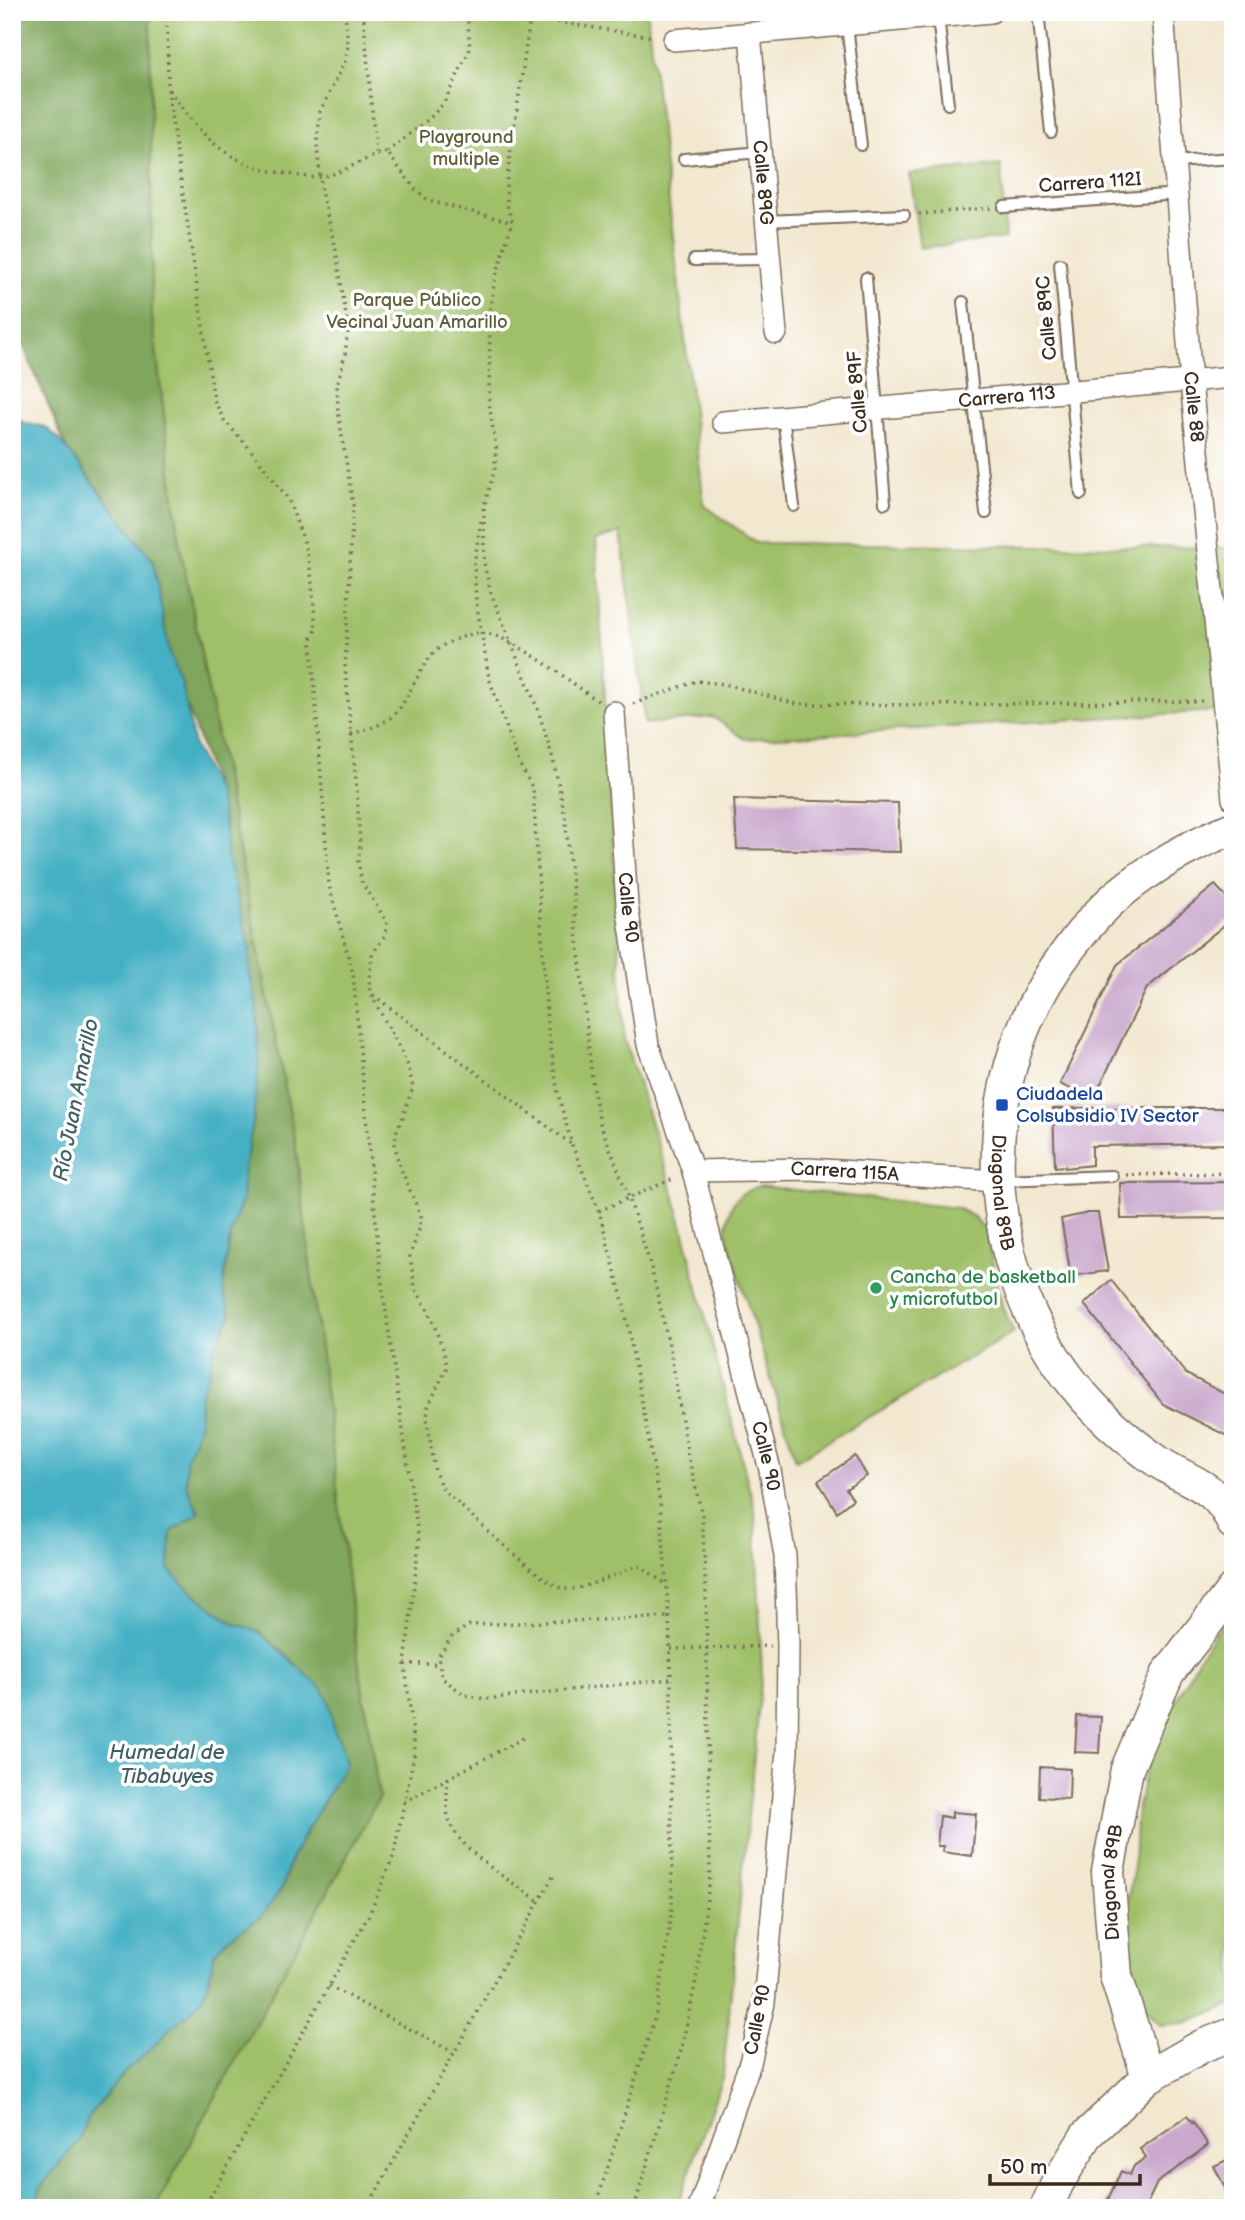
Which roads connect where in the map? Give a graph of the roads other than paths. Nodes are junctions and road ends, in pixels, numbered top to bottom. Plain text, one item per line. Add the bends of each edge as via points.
1 (990, 12) edge
2 (1038, 12) edge
3 (1163, 12) edge
4 (938, 17) junction
5 (847, 25) junction
6 (750, 33) junction
7 (674, 40) road end
8 (948, 104) dead end
9 (1051, 132) dead end
10 (861, 145) dead end
11 (760, 152) junction
12 (1233, 158) edge
13 (684, 159) dead end
14 (1175, 162) junction
15 (1178, 194) junction
16 (1004, 207) road end
17 (904, 215) road end
18 (766, 221) junction
19 (769, 259) junction
20 (694, 260) dead end
21 (1060, 264) dead end
22 (866, 278) dead end
23 (963, 302) dead end
24 (776, 333) dead end
25 (1233, 377) edge
26 (1191, 382) junction
27 (1071, 392) junction
28 (974, 400) junction
29 (877, 408) junction
30 (783, 416) junction
31 (723, 422) dead end
32 (1081, 494) dead end
33 (884, 503) dead end
34 (794, 506) dead end
35 (986, 513) dead end
36 (614, 712) road end
37 (1233, 799) edge
38 (1233, 828) edge
39 (693, 1171) junction
40 (1112, 1176) road end
41 (996, 1181) junction
42 (1220, 1494) edge
43 (1233, 1523) edge
44 (1232, 1589) edge
45 (1233, 2034) edge
46 (1148, 2077) junction
47 (699, 2208) edge
48 (1045, 2208) edge

1 - 4 street
2 - 9 lane
3 - 14 street, Calle 88
4 - 5 street
4 - 8 lane
5 - 6 street
5 - 10 lane
6 - 7 street
6 - 11 street, Calle 89G
11 - 13 lane
11 - 18 street, Calle 89G
12 - 14 lane
14 - 15 street, Calle 88
15 - 16 lane, Carrera 112I
15 - 26 street, Calle 88
17 - 18 lane
18 - 19 street, Calle 89G
19 - 20 lane
19 - 24 street, Calle 89G
21 - 27 lane, Calle 89C
22 - 29 lane, Calle 89F
23 - 28 lane
25 - 26 street, Carrera 113
26 - 27 street, Carrera 113
26 - 37 street, Calle 88
27 - 28 street, Carrera 113
27 - 32 lane, Calle 89C
28 - 29 street, Carrera 113
28 - 35 lane
29 - 30 street, Carrera 113
29 - 33 lane, Calle 89F
30 - 31 street, Carrera 113
30 - 34 lane
36 - 39 street, Calle 90 via 627,905 648,1045
38 - 41 street, Diagonal 89B via 1163,862 1117,895 1057,964 1034,1003 1015,1050 997,1135
39 - 41 street, Carrera 115A via 808,1169
39 - 47 street, Calle 90 via 770,1470 785,1556 788,1646 788,1752 764,2003 750,2063
40 - 41 lane
41 - 42 street, Diagonal 89B via 1003,1236 1019,1290 1043,1341 1075,1387 1114,1428 1158,1462
42 - 43 street, Diagonal 89B
44 - 46 street, Diagonal 89B via 1168,1673 1136,1746 1126,1769 1108,1872 1116,1976
45 - 46 street
46 - 48 street via 1087,2135

